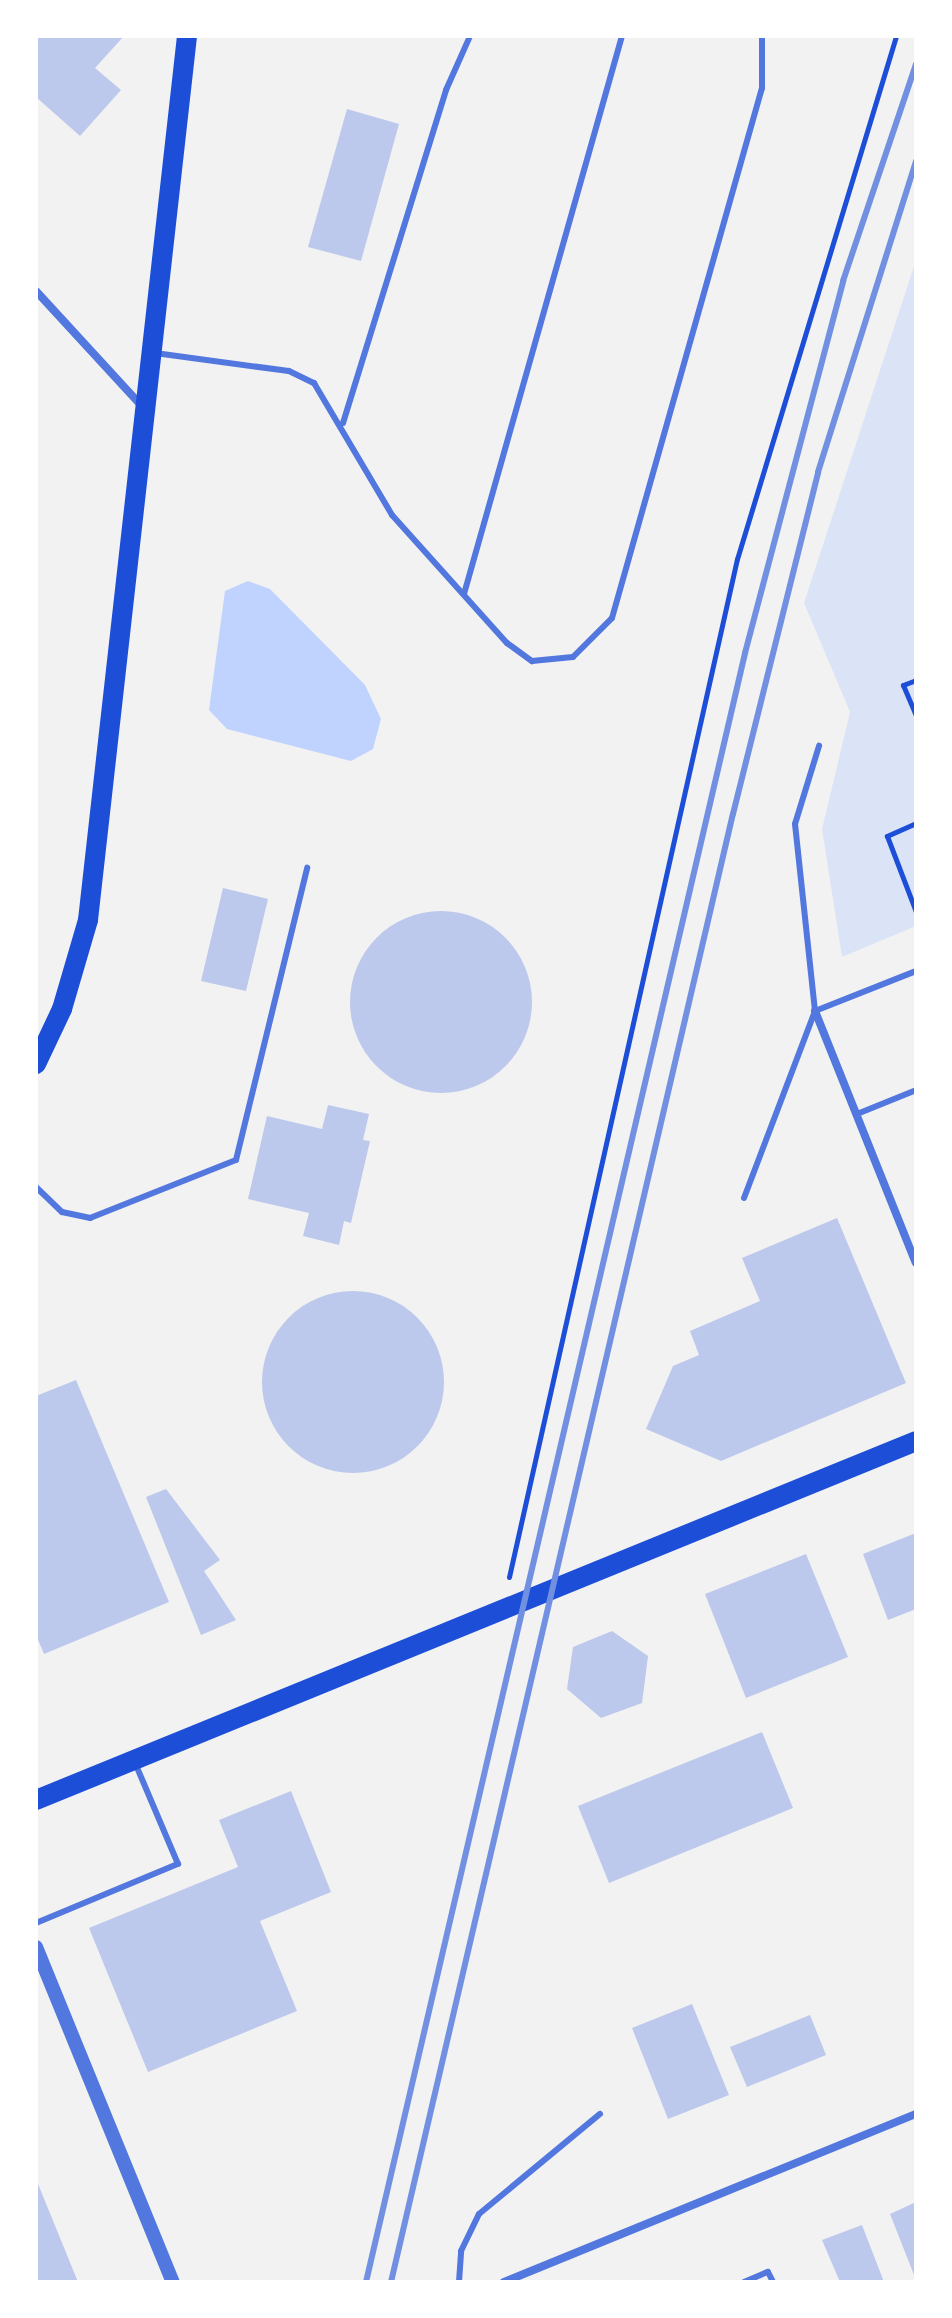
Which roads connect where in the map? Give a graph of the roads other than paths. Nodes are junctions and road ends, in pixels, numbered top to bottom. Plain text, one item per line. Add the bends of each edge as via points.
1 (187, 36) edge
2 (470, 36) edge
3 (622, 36) edge
4 (762, 36) edge
5 (36, 291) edge
6 (152, 353) junction
7 (145, 408) junction
8 (343, 423) junction
9 (464, 594) junction
10 (819, 746) dead end
11 (307, 868) dead end
12 (916, 971) edge
13 (815, 1011) junction
14 (36, 1064) edge
15 (916, 1090) edge
16 (857, 1114) junction
17 (36, 1187) edge
18 (744, 1198) dead end
19 (916, 1263) edge
20 (916, 1441) edge
21 (133, 1760) junction
22 (36, 1800) edge
23 (36, 1923) edge
24 (36, 1947) edge
25 (600, 2114) dead end
26 (916, 2114) edge
27 (173, 2282) edge
28 (459, 2282) edge
29 (504, 2282) edge
30 (744, 2282) edge
31 (773, 2282) edge

1 - 6 main road
2 - 8 lane via 446,90
3 - 9 lane
4 - 9 lane via 759,102 612,618 573,657 532,661
5 - 7 street
6 - 7 main road
6 - 8 lane via 289,371 314,383
7 - 14 main road via 88,920 62,1009
8 - 9 lane via 392,515
10 - 13 lane via 795,824
11 - 17 lane via 236,1160 90,1218 62,1212
12 - 13 lane
13 - 16 street
13 - 18 lane
15 - 16 lane
16 - 19 street
20 - 21 main road
21 - 22 main road
21 - 23 lane via 178,1864
24 - 27 street
25 - 28 lane via 479,2214 461,2251
26 - 29 street
30 - 31 lane via 768,2272

